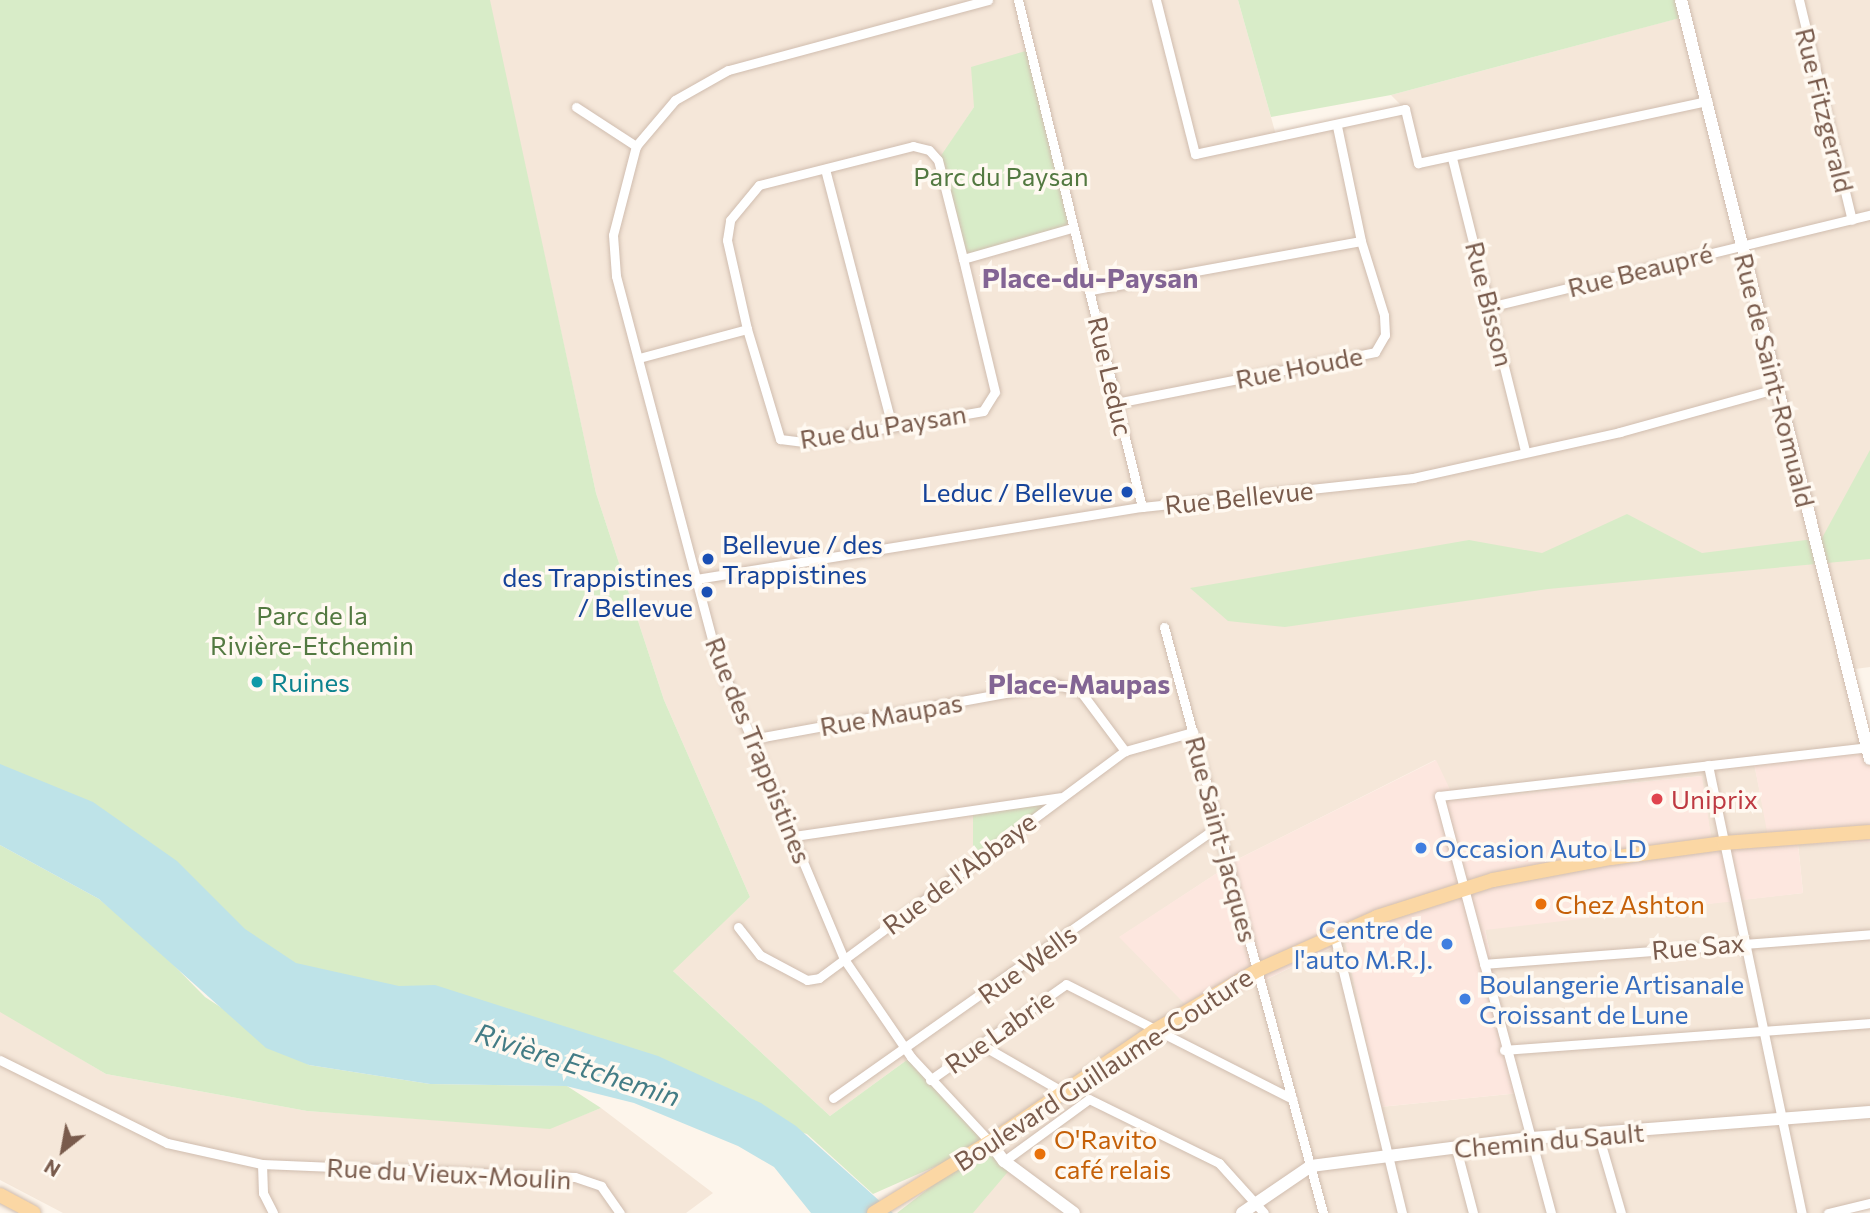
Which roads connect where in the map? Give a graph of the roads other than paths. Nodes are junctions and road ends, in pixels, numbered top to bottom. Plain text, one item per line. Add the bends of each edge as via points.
1 (988, 0) edge
2 (1018, 0) edge
3 (1156, 0) edge
4 (1681, 0) edge
5 (1799, 0) edge
6 (1707, 101) junction
7 (576, 107) dead end
8 (1337, 126) junction
9 (636, 146) junction
10 (1452, 158) junction
11 (825, 169) junction
12 (1870, 215) edge
13 (1852, 220) junction
14 (1072, 228) junction
15 (1362, 241) junction
16 (1742, 246) junction
17 (963, 259) junction
18 (1091, 290) junction
19 (1493, 306) junction
20 (747, 329) junction
21 (639, 358) junction
22 (1775, 389) junction
23 (1116, 403) junction
24 (891, 423) junction
25 (1525, 450) junction
26 (1142, 507) junction
27 (696, 579) junction
28 (1164, 627) dead end
29 (1193, 732) junction
30 (752, 739) junction
31 (1125, 751) junction
32 (1868, 753) edge
33 (1708, 765) junction
34 (1061, 796) junction
35 (1219, 826) junction
36 (1870, 832) edge
37 (794, 836) junction
38 (1724, 843) junction
39 (1463, 890) junction
40 (737, 927) dead end
41 (1870, 933) edge
42 (1334, 934) junction
43 (1744, 942) junction
44 (844, 959) junction
45 (1484, 964) junction
46 (1258, 970) junction
47 (1870, 1023) edge
48 (1154, 1031) junction
49 (1762, 1031) junction
50 (980, 1044) junction
51 (907, 1050) junction
52 (1504, 1050) junction
53 (0, 1060) edge
54 (930, 1080) junction
55 (1065, 1093) junction
56 (833, 1098) dead end
57 (1293, 1099) junction
58 (1870, 1112) edge
59 (1783, 1121) junction
60 (1598, 1134) junction
61 (1531, 1138) junction
62 (990, 1142) junction
63 (1456, 1148) junction
64 (1389, 1156) junction
65 (1004, 1161) junction
66 (262, 1164) junction
67 (1311, 1166) junction
68 (0, 1195) edge
69 (1256, 1201) junction
70 (1870, 1203) edge
71 (34, 1213) edge
72 (273, 1213) edge
73 (620, 1213) edge
74 (874, 1213) edge
75 (1074, 1213) edge
76 (1242, 1213) edge
77 (1264, 1213) edge
78 (1323, 1213) edge
79 (1402, 1213) edge
80 (1473, 1213) edge
81 (1551, 1213) edge
82 (1621, 1213) edge
83 (1802, 1213) edge
84 (1828, 1213) edge

1 - 9 street, Rue des Trappistines via 728,71 675,100
2 - 14 street, Rue Leduc
3 - 8 street via 1195,154
4 - 6 street, Rue de Saint-Romuald
5 - 13 street, Rue Fitzgerald
6 - 10 street
6 - 16 street, Rue de Saint-Romuald
7 - 9 street
8 - 10 street via 1405,109 1418,163
8 - 15 street, Rue Houde
9 - 21 street, Rue des Trappistines via 613,235 616,275
10 - 19 street, Rue Bisson
11 - 17 street, Rue du Paysan via 913,146 929,150 939,160
11 - 20 street, Rue du Paysan via 759,185 730,220 727,240
11 - 24 street
12 - 13 street, Rue Beaupré
13 - 16 street, Rue Beaupré
14 - 17 street
14 - 18 street, Rue Leduc
15 - 18 street
15 - 23 street, Rue Houde via 1384,315 1385,335 1375,352
16 - 19 street, Rue Beaupré
16 - 22 street, Rue de Saint-Romuald
17 - 24 street, Rue du Paysan via 995,392 992,402 983,411
18 - 23 street, Rue Leduc
19 - 25 street, Rue Bisson
20 - 21 street
20 - 24 street, Rue du Paysan via 780,439 804,442
21 - 27 street, Rue des Trappistines
22 - 25 street, Rue Bellevue via 1620,432
22 - 32 street, Rue de Saint-Romuald
23 - 26 street, Rue Leduc
25 - 26 street, Rue Bellevue via 1413,478
26 - 27 street, Rue Bellevue
27 - 30 street, Rue des Trappistines via 717,656
28 - 29 street, Rue Saint-Jacques
29 - 31 street, Rue de l'Abbaye
29 - 35 street, Rue Saint-Jacques
30 - 31 street, Rue Maupas via 1056,684 1081,692
30 - 37 street, Rue des Trappistines
31 - 34 street, Rue de l'Abbaye
32 - 33 street
33 - 38 street
33 - 39 street via 1439,796
34 - 37 street
34 - 44 street, Rue de l'Abbaye
35 - 46 street, Rue Saint-Jacques
35 - 51 street, Rue Wells
36 - 38 main road, Boulevard Guillaume-Couture
37 - 44 street, Rue des Trappistines
38 - 39 main road, Boulevard Guillaume-Couture via 1611,858
38 - 43 street
39 - 42 main road, Boulevard Guillaume-Couture
39 - 45 street
40 - 44 street, Rue de l'Abbaye via 760,955 807,980 819,978
41 - 43 street, Rue Sax
42 - 46 main road, Boulevard Guillaume-Couture
42 - 64 street
43 - 45 street, Rue Sax
43 - 49 street
44 - 51 street, Rue des Trappistines
45 - 52 street
46 - 48 main road, Boulevard Guillaume-Couture
46 - 57 street, Rue Saint-Jacques
47 - 49 street
48 - 50 street, Rue Labrie via 1066,984
48 - 55 main road, Boulevard Guillaume-Couture
48 - 57 street, Rue Labrie
49 - 52 street
49 - 59 street
50 - 54 street, Rue Labrie
50 - 55 street
51 - 54 street, Rue des Trappistines
51 - 56 street, Rue Wells
52 - 61 street
53 - 66 street, Rue du Vieux-Moulin via 152,1138
54 - 62 street, Rue des Trappistines
55 - 62 main road, Boulevard Guillaume-Couture
57 - 67 street, Rue Saint-Jacques
58 - 59 street, Chemin du Sault
59 - 60 street, Chemin du Sault
59 - 83 street
60 - 61 street, Chemin du Sault
60 - 82 street
61 - 63 street, Chemin du Sault
61 - 81 street
62 - 65 street
62 - 74 main road, Boulevard Guillaume-Couture
63 - 64 street, Chemin du Sault
63 - 80 street
64 - 67 street, Chemin du Sault
64 - 79 street
65 - 69 street via 1089,1099 1219,1163
65 - 75 street
66 - 72 street via 263,1193
66 - 73 street, Rue du Vieux-Moulin via 575,1177 601,1186
67 - 69 street, Chemin du Sault
67 - 78 street, Rue Saint-Jacques
68 - 71 main road
69 - 76 street, Chemin du Sault
69 - 77 street
70 - 84 street

